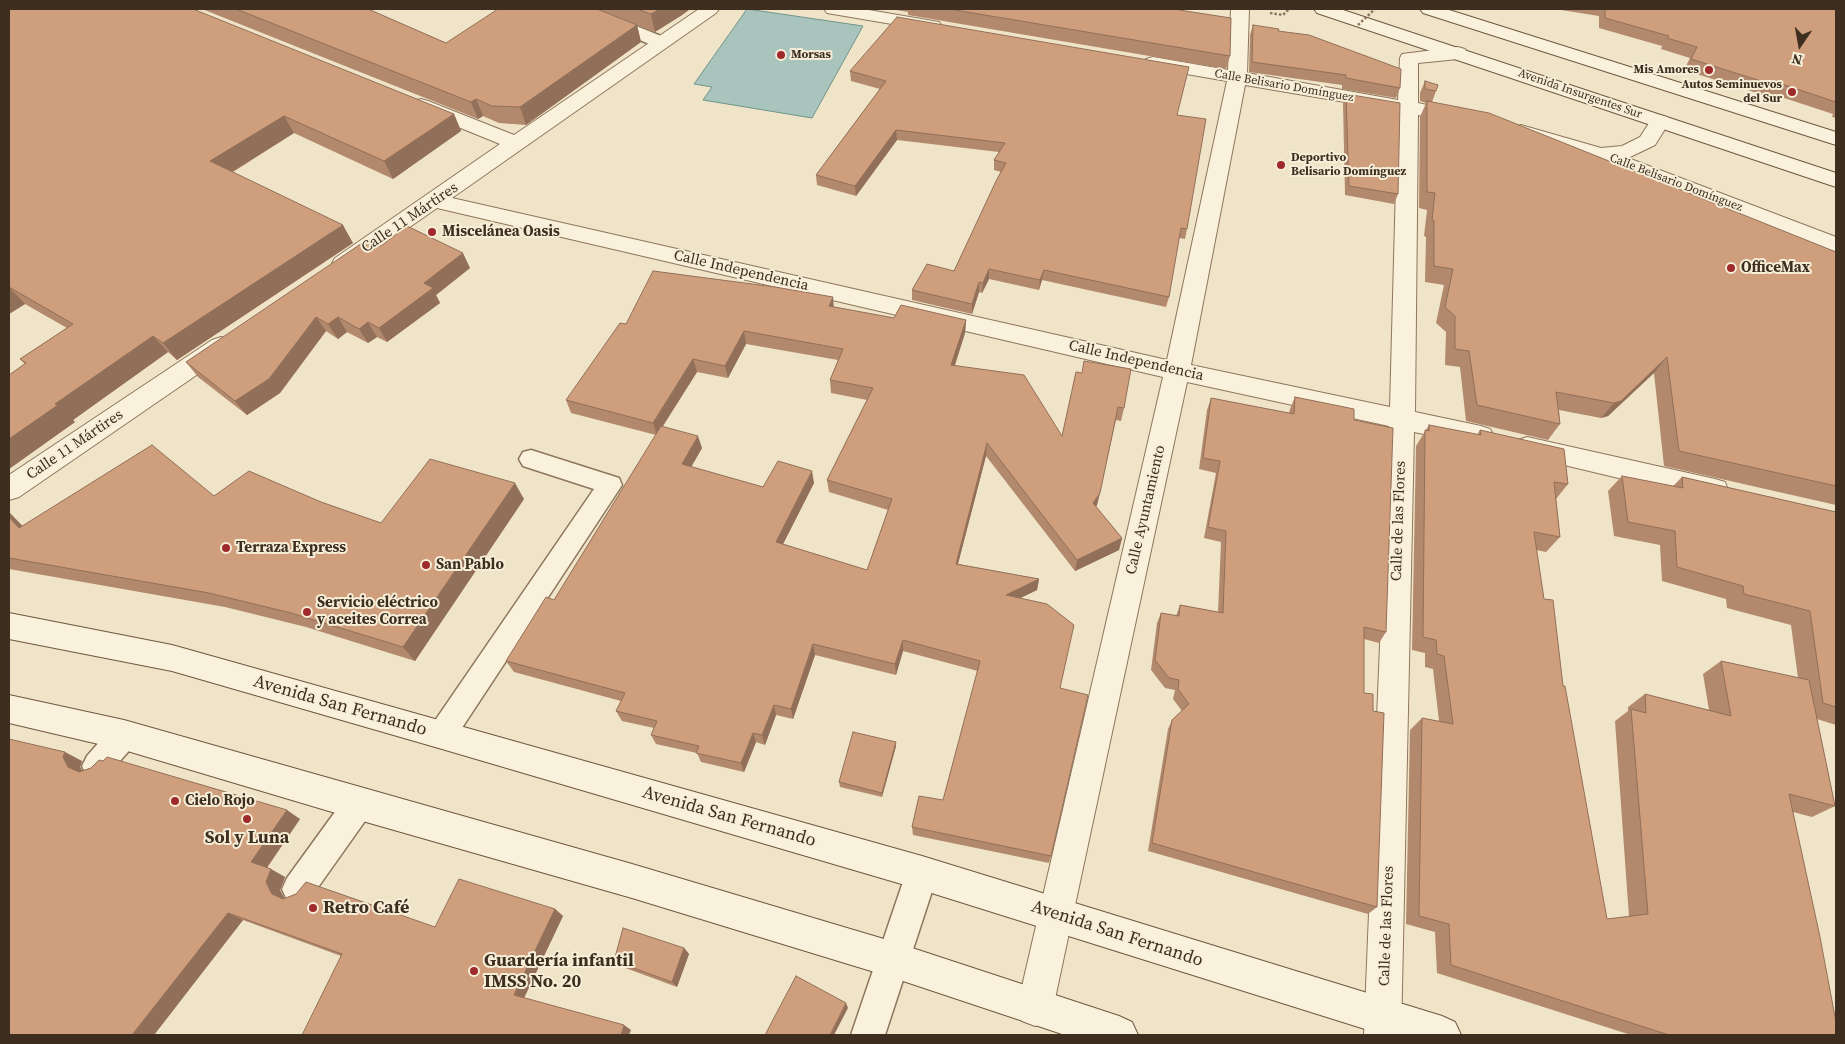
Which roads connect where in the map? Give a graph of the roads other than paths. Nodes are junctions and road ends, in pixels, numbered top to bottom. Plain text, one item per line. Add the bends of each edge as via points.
1 (580, 9) edge
2 (710, 9) edge
3 (833, 9) edge
4 (1240, 9) edge
5 (1323, 9) edge
6 (1429, 9) edge
7 (952, 29) edge
8 (660, 42) junction
9 (1458, 54) junction
10 (1139, 61) edge
11 (1237, 78) junction
12 (409, 100) edge
13 (1407, 106) junction
14 (1660, 121) junction
15 (1480, 122) edge
16 (1507, 127) edge
17 (1836, 139) edge
18 (1648, 141) junction
19 (517, 144) junction
20 (1600, 154) junction
21 (1836, 180) edge
22 (1680, 184) junction
23 (436, 201) junction
24 (1836, 245) edge
25 (329, 273) edge
26 (239, 334) edge
27 (1177, 371) junction
28 (1402, 418) junction
29 (531, 459) dead end
30 (9, 490) edge
31 (1740, 496) edge
32 (9, 626) edge
33 (9, 709) edge
34 (442, 734) junction
35 (124, 735) junction
36 (98, 766) edge
37 (359, 804) junction
38 (922, 873) junction
39 (298, 889) edge
40 (1056, 914) junction
41 (894, 960) junction
42 (1035, 1008) junction
43 (1384, 1027) edge
44 (868, 1035) edge
45 (1119, 1035) edge
46 (1442, 1035) edge

1 - 8 lane
2 - 8 street, Calle 11 Mártires
3 - 7 street
4 - 11 street, Calle Ayuntamiento
5 - 9 street, Avenida Insurgentes Sur
6 - 17 street
8 - 19 street, Calle 11 Mártires
9 - 13 street, Calle de las Flores via 1409,58
9 - 14 street, Avenida Insurgentes Sur
10 - 11 street, Calle Belisario Domínguez
11 - 13 street, Calle Belisario Domínguez
11 - 27 street, Calle Ayuntamiento
12 - 19 street
13 - 15 street, Calle Belisario Domínguez
13 - 28 street, Calle de las Flores
14 - 18 street
14 - 21 street, Avenida Insurgentes Sur
16 - 20 street, Calle Belisario Domínguez
18 - 20 street via 1626,152
18 - 22 street via 1655,159
19 - 23 street, Calle 11 Mártires
20 - 22 street, Calle Belisario Domínguez
22 - 24 street, Calle Belisario Domínguez
23 - 25 street, Calle 11 Mártires
23 - 27 street, Calle Independencia
26 - 30 street, Calle 11 Mártires
27 - 28 street, Calle Independencia
27 - 40 street, Calle Ayuntamiento
28 - 31 street, Calle Independencia
28 - 43 street, Calle de las Flores
29 - 34 lane via 610,485
32 - 34 street, Avenida San Fernando via 172,658
33 - 35 street
34 - 38 street, Avenida San Fernando
35 - 36 lane
35 - 37 street
37 - 39 lane
37 - 41 street
38 - 40 street, Avenida San Fernando
38 - 41 lane
40 - 42 street, Calle Ayuntamiento
40 - 43 street, Avenida San Fernando
41 - 42 street
41 - 44 lane
42 - 45 street
43 - 46 street, Avenida San Fernando

